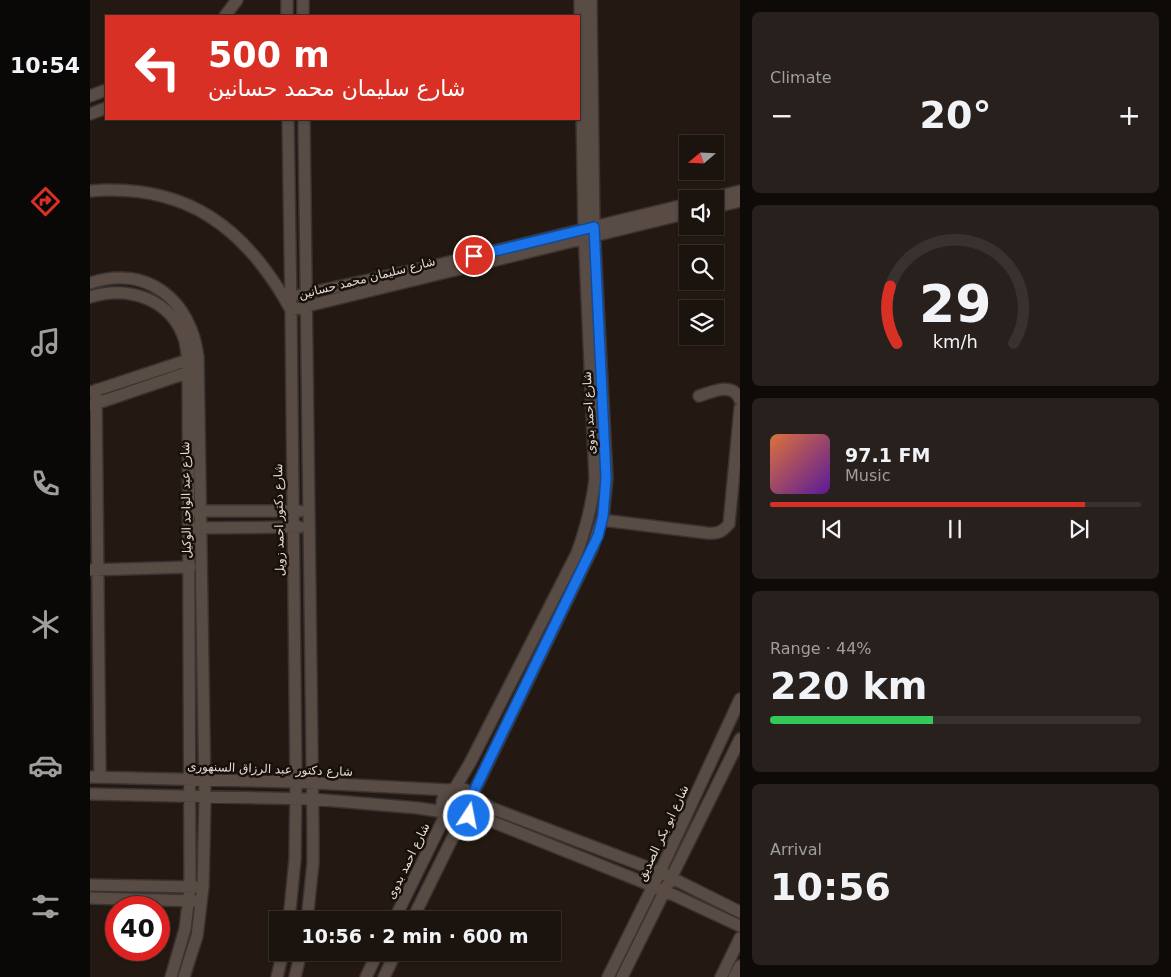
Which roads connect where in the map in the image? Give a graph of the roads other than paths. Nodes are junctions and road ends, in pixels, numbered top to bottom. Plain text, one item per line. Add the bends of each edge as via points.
1 (237, 0) edge
2 (287, 0) edge
3 (303, 0) edge
4 (580, 0) edge
5 (591, 0) edge
6 (226, 15) edge
7 (287, 15) edge
8 (303, 15) edge
9 (105, 90) edge
10 (90, 96) edge
11 (105, 108) edge
12 (90, 114) edge
13 (288, 120) edge
14 (304, 120) edge
15 (90, 191) edge
16 (740, 191) edge
17 (724, 195) edge
18 (740, 200) edge
19 (724, 204) edge
20 (679, 207) edge
21 (679, 215) edge
22 (589, 233) junction
23 (90, 283) edge
24 (306, 294) junction
25 (90, 297) edge
26 (291, 297) junction
27 (306, 306) junction
28 (291, 310) junction
29 (193, 365) junction
30 (93, 391) edge
31 (699, 396) dead end
32 (740, 400) edge
33 (94, 404) edge
34 (740, 408) edge
35 (194, 511) junction
36 (293, 511) junction
37 (309, 511) junction
38 (602, 520) junction
39 (309, 526) junction
40 (293, 527) junction
41 (195, 528) junction
42 (190, 567) junction
43 (94, 576) edge
44 (740, 699) edge
45 (740, 739) edge
46 (95, 777) edge
47 (190, 780) junction
48 (204, 780) junction
49 (296, 782) junction
50 (312, 783) junction
51 (452, 789) junction
52 (90, 794) edge
53 (190, 797) junction
54 (205, 797) junction
55 (473, 797) junction
56 (296, 799) junction
57 (312, 799) junction
58 (445, 813) junction
59 (468, 816) junction
60 (660, 872) junction
61 (671, 877) junction
62 (90, 885) edge
63 (654, 886) junction
64 (190, 887) junction
65 (203, 887) junction
66 (665, 891) junction
67 (90, 898) edge
68 (189, 901) junction
69 (202, 902) junction
70 (290, 911) edge
71 (308, 911) edge
72 (398, 911) edge
73 (416, 911) edge
74 (740, 912) edge
75 (740, 926) edge
76 (740, 938) edge
77 (281, 961) edge
78 (299, 961) edge
79 (374, 961) edge
80 (392, 961) edge
81 (740, 966) edge
82 (171, 977) edge
83 (184, 977) edge
84 (277, 977) edge
85 (295, 977) edge
86 (366, 977) edge
87 (384, 977) edge
88 (608, 977) edge
89 (622, 977) edge
90 (721, 977) edge
91 (734, 977) edge

1 - 6 street
2 - 7 street
3 - 8 street
4 - 22 street, شارع احمد بدوى
5 - 22 street, شارع احمد بدوى
9 - 10 street
11 - 12 street
13 - 26 street, شارع دكتور احمد زويل
14 - 24 street
15 - 28 street via 127,190 156,194 213,218 238,236 253,253
16 - 17 street
18 - 19 street
20 - 22 street
21 - 22 street
22 - 24 street, شارع سليمان محمد حسانين
22 - 27 street, شارع سليمان محمد حسانين
22 - 38 street, شارع احمد بدوى via 606,478
22 - 51 street, شارع احمد بدوى via 595,479 589,517 577,553 470,763
23 - 29 street, شارع عبد الواحد الوكيل via 124,278 149,284 171,298 187,317 196,340
24 - 26 street, شارع سليمان محمد حسانين
24 - 27 street
25 - 29 street, شارع عبد الواحد الوكيل via 129,292 157,304 178,327
26 - 28 street, شارع دكتور احمد زويل
27 - 28 street, شارع سليمان محمد حسانين
27 - 37 street
28 - 36 street, شارع دكتور احمد زويل
29 - 30 street
29 - 33 street
29 - 35 street, شارع عبد الواحد الوكيل
30 - 33 street
31 - 32 street via 725,388 732,390
33 - 43 street
34 - 38 street via 729,524 723,531 716,534
35 - 36 street
35 - 41 street, شارع عبد الواحد الوكيل
36 - 37 street
36 - 40 street, شارع دكتور احمد زويل
37 - 39 street
38 - 55 street, شارع احمد بدوى via 592,549
39 - 40 street
39 - 50 street
40 - 41 street
40 - 49 street, شارع دكتور احمد زويل
41 - 42 street, شارع عبد الواحد الوكيل
41 - 48 street, شارع عبد الواحد الوكيل
42 - 43 street
42 - 47 street, شارع عبد الواحد الوكيل
43 - 46 street
44 - 60 street, شارع ابو بكر الصديق
45 - 61 street
46 - 47 street, شارع دكتور عبد الرزاق السنهورى
47 - 48 street, شارع دكتور عبد الرزاق السنهورى
47 - 53 street, شارع عبد الواحد الوكيل
48 - 49 street, شارع دكتور عبد الرزاق السنهورى
48 - 54 street, شارع عبد الواحد الوكيل
49 - 50 street, شارع دكتور عبد الرزاق السنهورى
49 - 56 street, شارع دكتور احمد زويل
50 - 51 street, شارع دكتور عبد الرزاق السنهورى
50 - 57 street
51 - 55 street via 463,788
51 - 58 street via 446,793 442,803
52 - 53 street
53 - 54 street
53 - 64 street, شارع عبد الواحد الوكيل
54 - 56 street
54 - 65 street, شارع عبد الواحد الوكيل
55 - 59 street via 474,808
55 - 60 street via 494,809
56 - 57 street
56 - 70 street, شارع دكتور احمد زويل
57 - 58 street
57 - 71 street via 313,863
58 - 59 street via 454,819
58 - 72 street, شارع احمد بدوى
59 - 63 street via 483,818
59 - 73 street via 453,836
60 - 61 street
60 - 63 street, شارع ابو بكر الصديق
61 - 66 street
61 - 74 street
62 - 64 street
63 - 66 street
63 - 88 street, شارع ابو بكر الصديق
64 - 65 street
64 - 68 street, شارع عبد الواحد الوكيل
65 - 69 street, شارع عبد الواحد الوكيل
66 - 75 street
66 - 89 street
67 - 68 street
68 - 69 street
68 - 82 street, شارع عبد الواحد الوكيل via 180,950
69 - 83 street, شارع عبد الواحد الوكيل via 197,936
76 - 90 street
77 - 84 street
78 - 85 street
79 - 86 street
80 - 87 street
81 - 91 street

